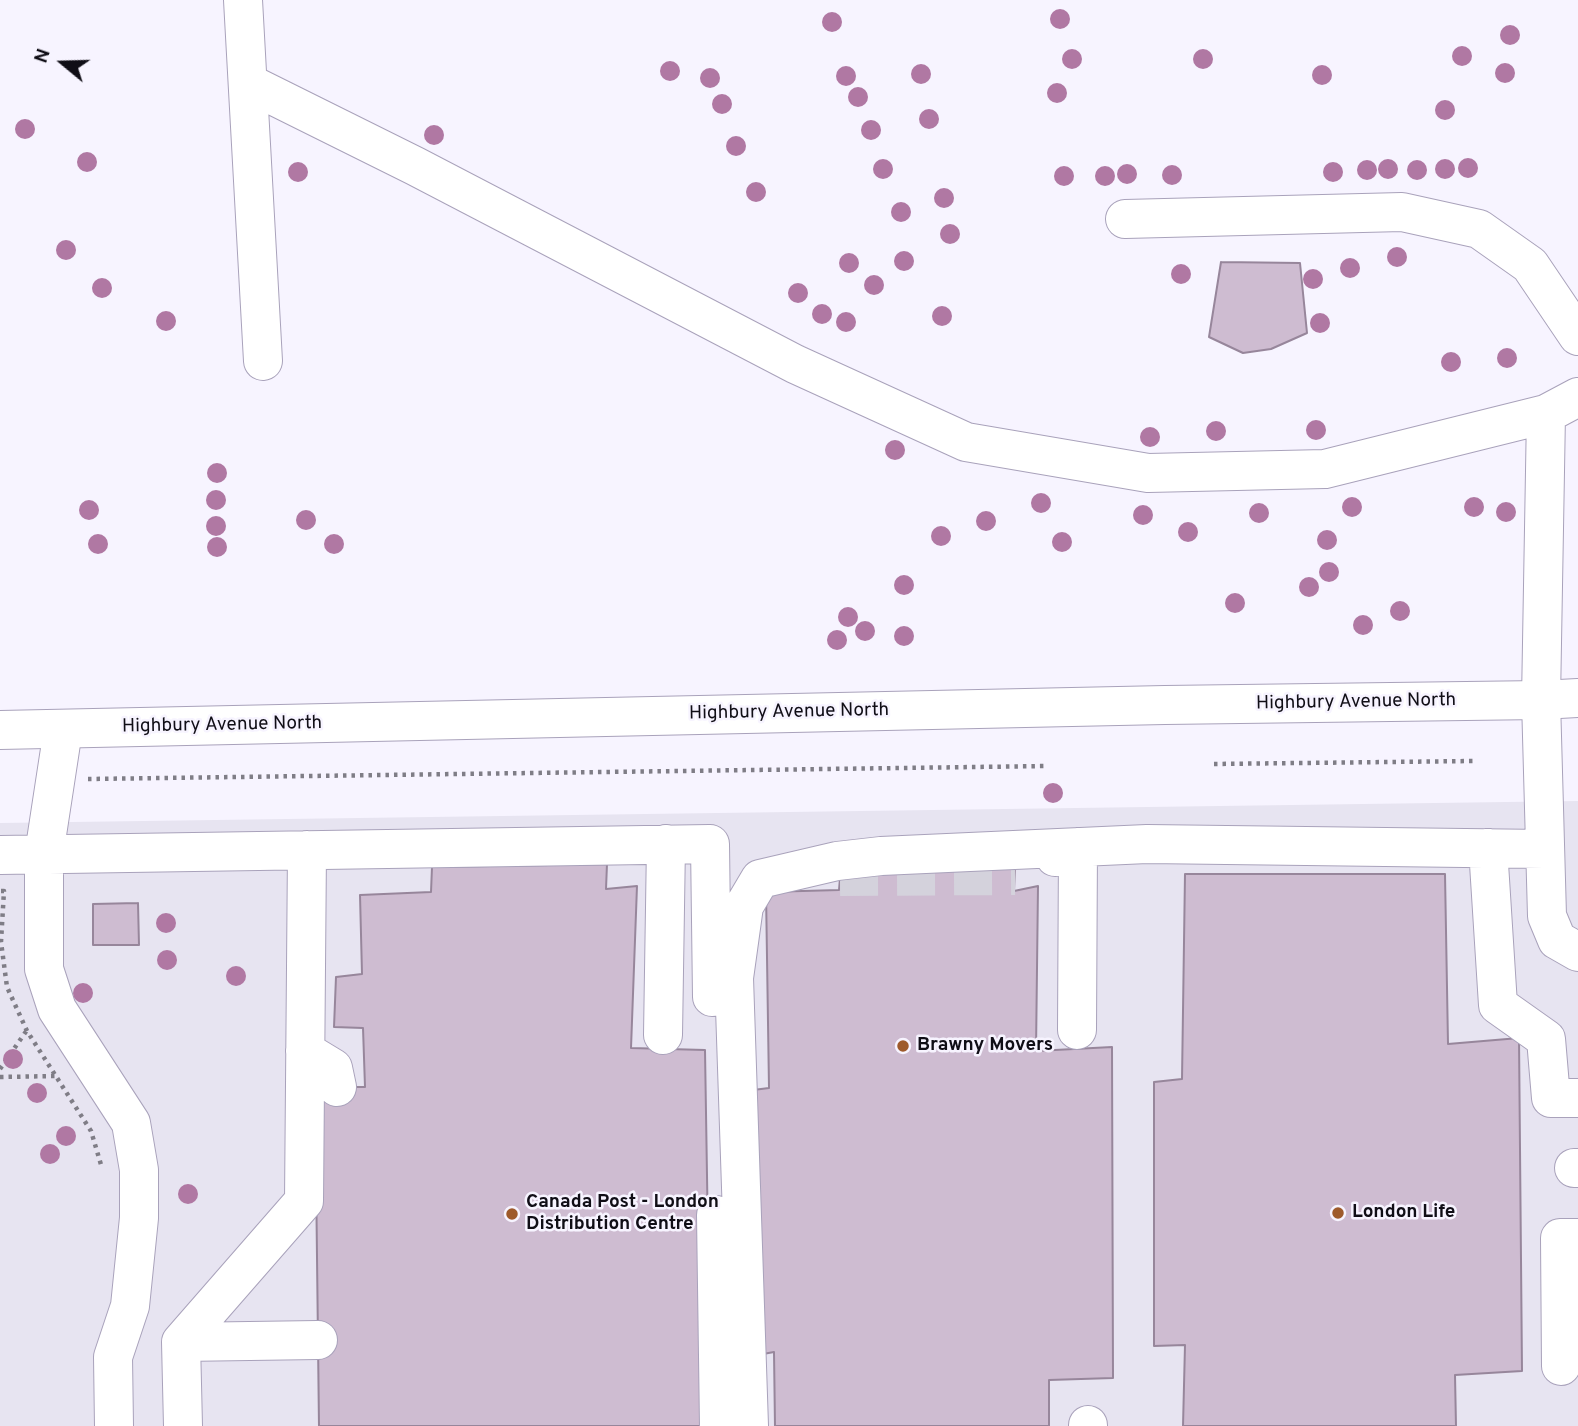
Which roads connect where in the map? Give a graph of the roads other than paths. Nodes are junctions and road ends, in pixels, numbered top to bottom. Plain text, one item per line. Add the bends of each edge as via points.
1 (243, 0) edge
2 (248, 83) junction
3 (1125, 219) dead end
4 (1578, 336) edge
5 (263, 361) dead end
6 (1562, 405) edge
7 (1560, 699) edge
8 (0, 730) edge
9 (64, 730) junction
10 (666, 844) junction
11 (1078, 847) junction
12 (1488, 848) junction
13 (1544, 849) junction
14 (307, 850) junction
15 (0, 855) edge
16 (44, 855) junction
17 (785, 872) junction
18 (1015, 876) tunnel mouth
19 (841, 877) tunnel mouth
20 (1578, 953) edge
21 (1077, 1030) dead end
22 (663, 1035) dead end
23 (305, 1051) junction
24 (337, 1087) dead end
25 (1578, 1098) edge
26 (1578, 1238) edge
27 (317, 1340) dead end
28 (181, 1342) junction
29 (1561, 1366) dead end
30 (114, 1426) edge
31 (183, 1426) edge
32 (719, 1426) edge
33 (748, 1426) edge

1 - 2 main road
2 - 5 main road
2 - 6 main road via 795,364 966,442 1148,472 1325,470
3 - 4 main road via 1402,212 1479,229 1530,265
6 - 7 main road
7 - 9 main road, Highbury Avenue North
7 - 13 main road
8 - 9 main road, Highbury Avenue North
9 - 16 main road
10 - 14 main road
10 - 22 main road
10 - 32 main road via 710,844
11 - 12 main road
11 - 17 main road via 881,856
11 - 18 main road
11 - 21 main road
12 - 13 main road
12 - 25 main road via 1498,1005 1546,1039 1551,1098
13 - 20 main road via 1547,916 1557,940
14 - 16 main road
14 - 23 main road
15 - 16 main road
16 - 30 main road via 44,970 57,1009 131,1123 139,1170 130,1306 113,1357
17 - 19 main road
17 - 33 main road via 760,879 744,906 734,978
23 - 24 main road via 333,1069
23 - 28 main road via 304,1202
26 - 29 main road via 1560,1238
27 - 28 main road
28 - 31 main road

